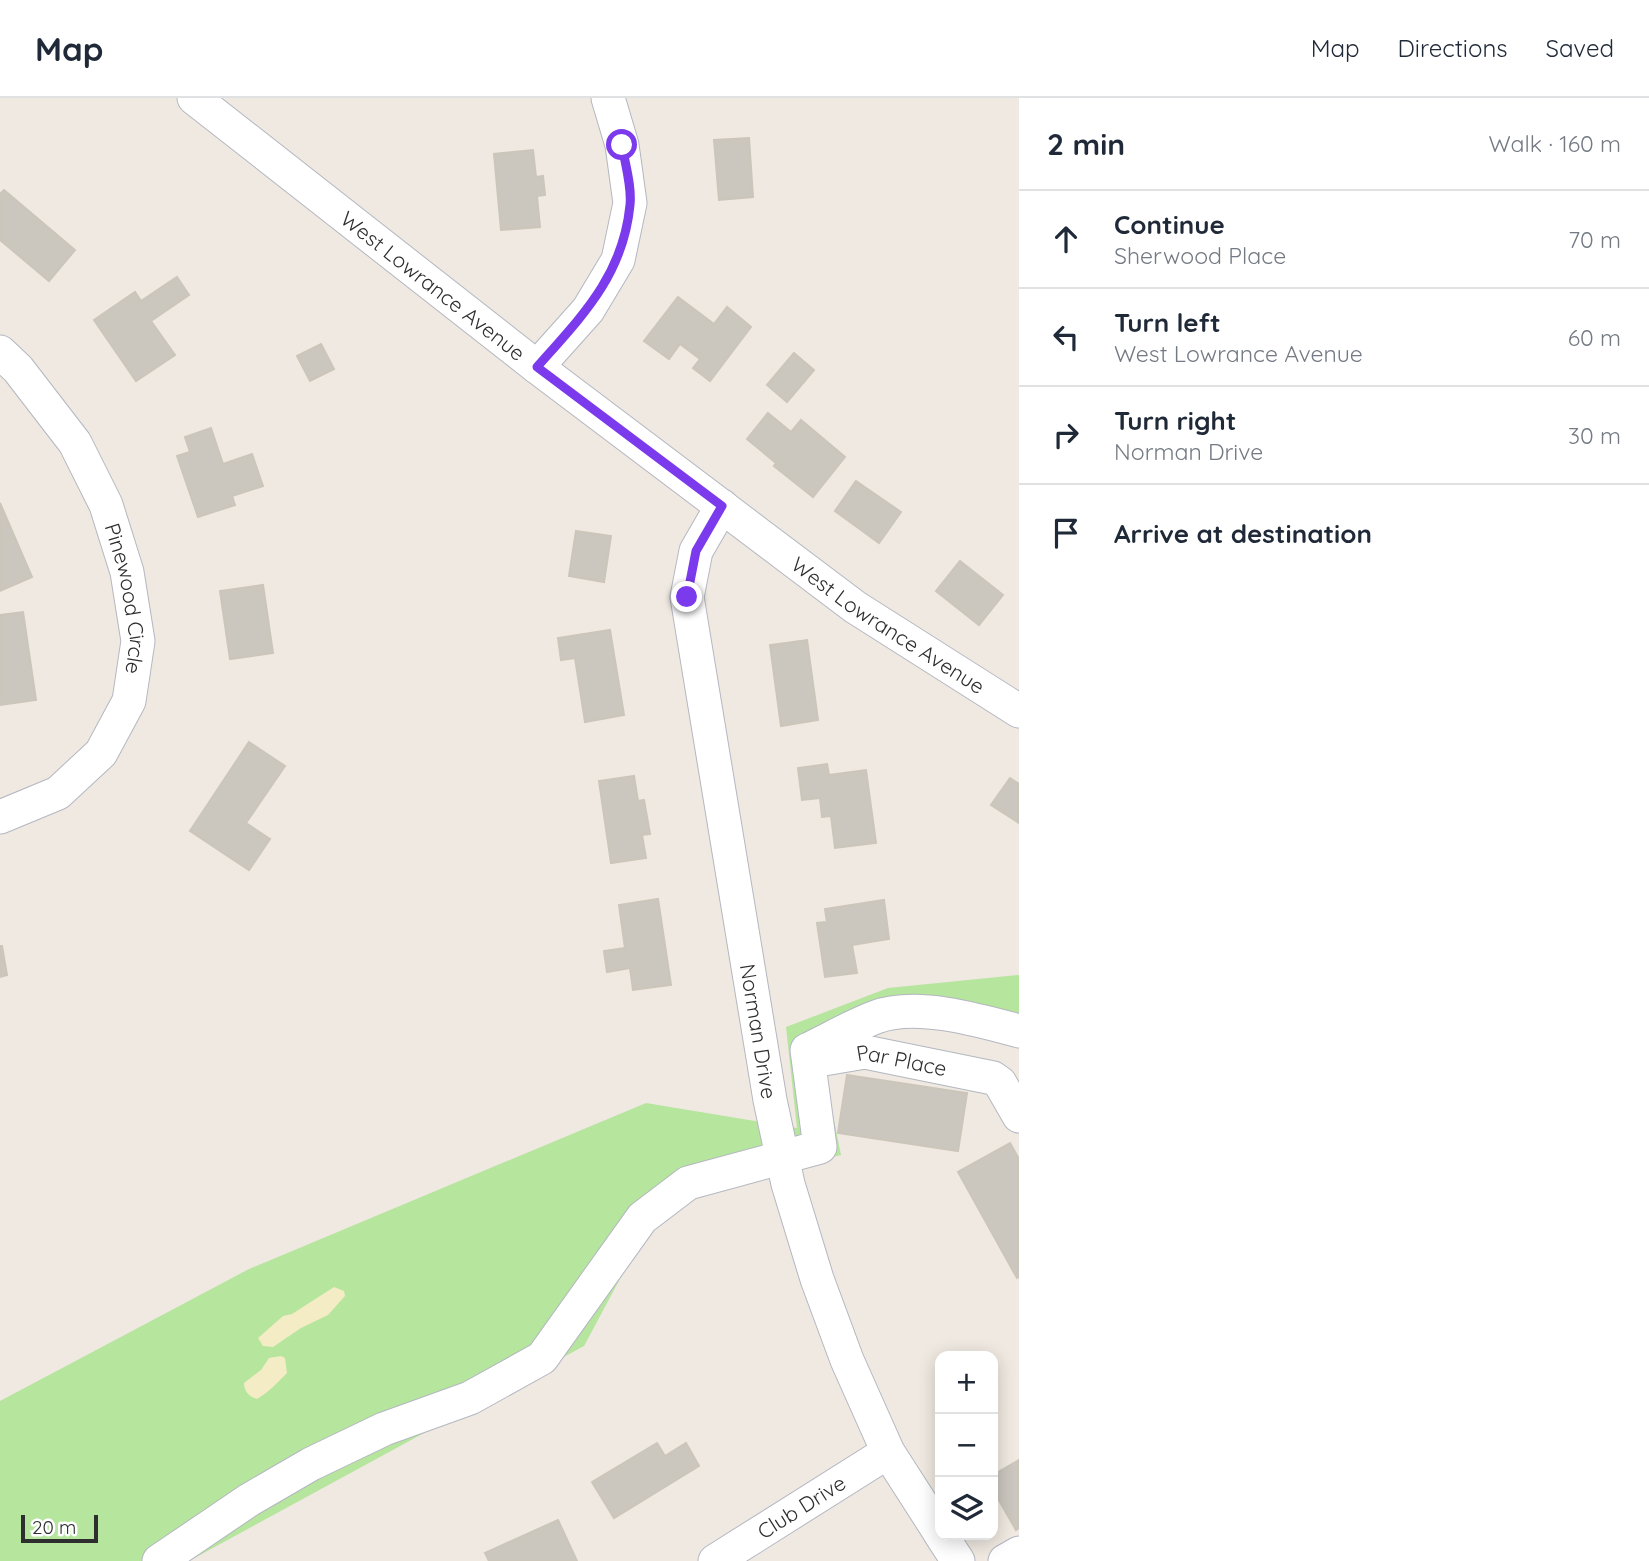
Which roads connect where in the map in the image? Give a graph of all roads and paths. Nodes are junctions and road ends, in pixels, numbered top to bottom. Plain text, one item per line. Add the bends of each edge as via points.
1 (194, 98) edge
2 (608, 98) edge
3 (0, 352) edge
4 (537, 367) junction
5 (722, 506) junction
6 (1019, 711) edge
7 (0, 817) edge
8 (1019, 1031) edge
9 (809, 1062) junction
10 (765, 1071) junction
11 (1019, 1116) edge
12 (782, 1157) junction
13 (888, 1452) junction
14 (935, 1525) edge
15 (945, 1540) edge
16 (1019, 1553) edge
17 (159, 1561) edge
18 (715, 1561) edge
19 (958, 1561) edge
20 (1005, 1561) edge

1 - 4 street, West Lowrance Avenue
2 - 4 street via 622,145 630,203 618,260 588,310
3 - 7 street, Pinewood Circle via 75,443 106,506 127,572 138,641 129,701 101,753 58,793
4 - 5 street, West Lowrance Avenue
5 - 6 street, West Lowrance Avenue via 855,607
5 - 10 street, Norman Drive via 696,551 687,597
8 - 9 street via 965,1017 892,1013 807,1050
9 - 10 street, Par Place
9 - 11 street, Par Place via 865,1052 993,1078
9 - 12 street via 820,1147
10 - 12 street, Norman Drive
12 - 13 street, Norman Drive via 817,1279
12 - 17 street via 688,1183 642,1218 542,1358 470,1398 384,1429 312,1464
13 - 14 street, Norman Drive
13 - 18 street, Club Drive
15 - 19 street, Norman Drive
16 - 20 street

